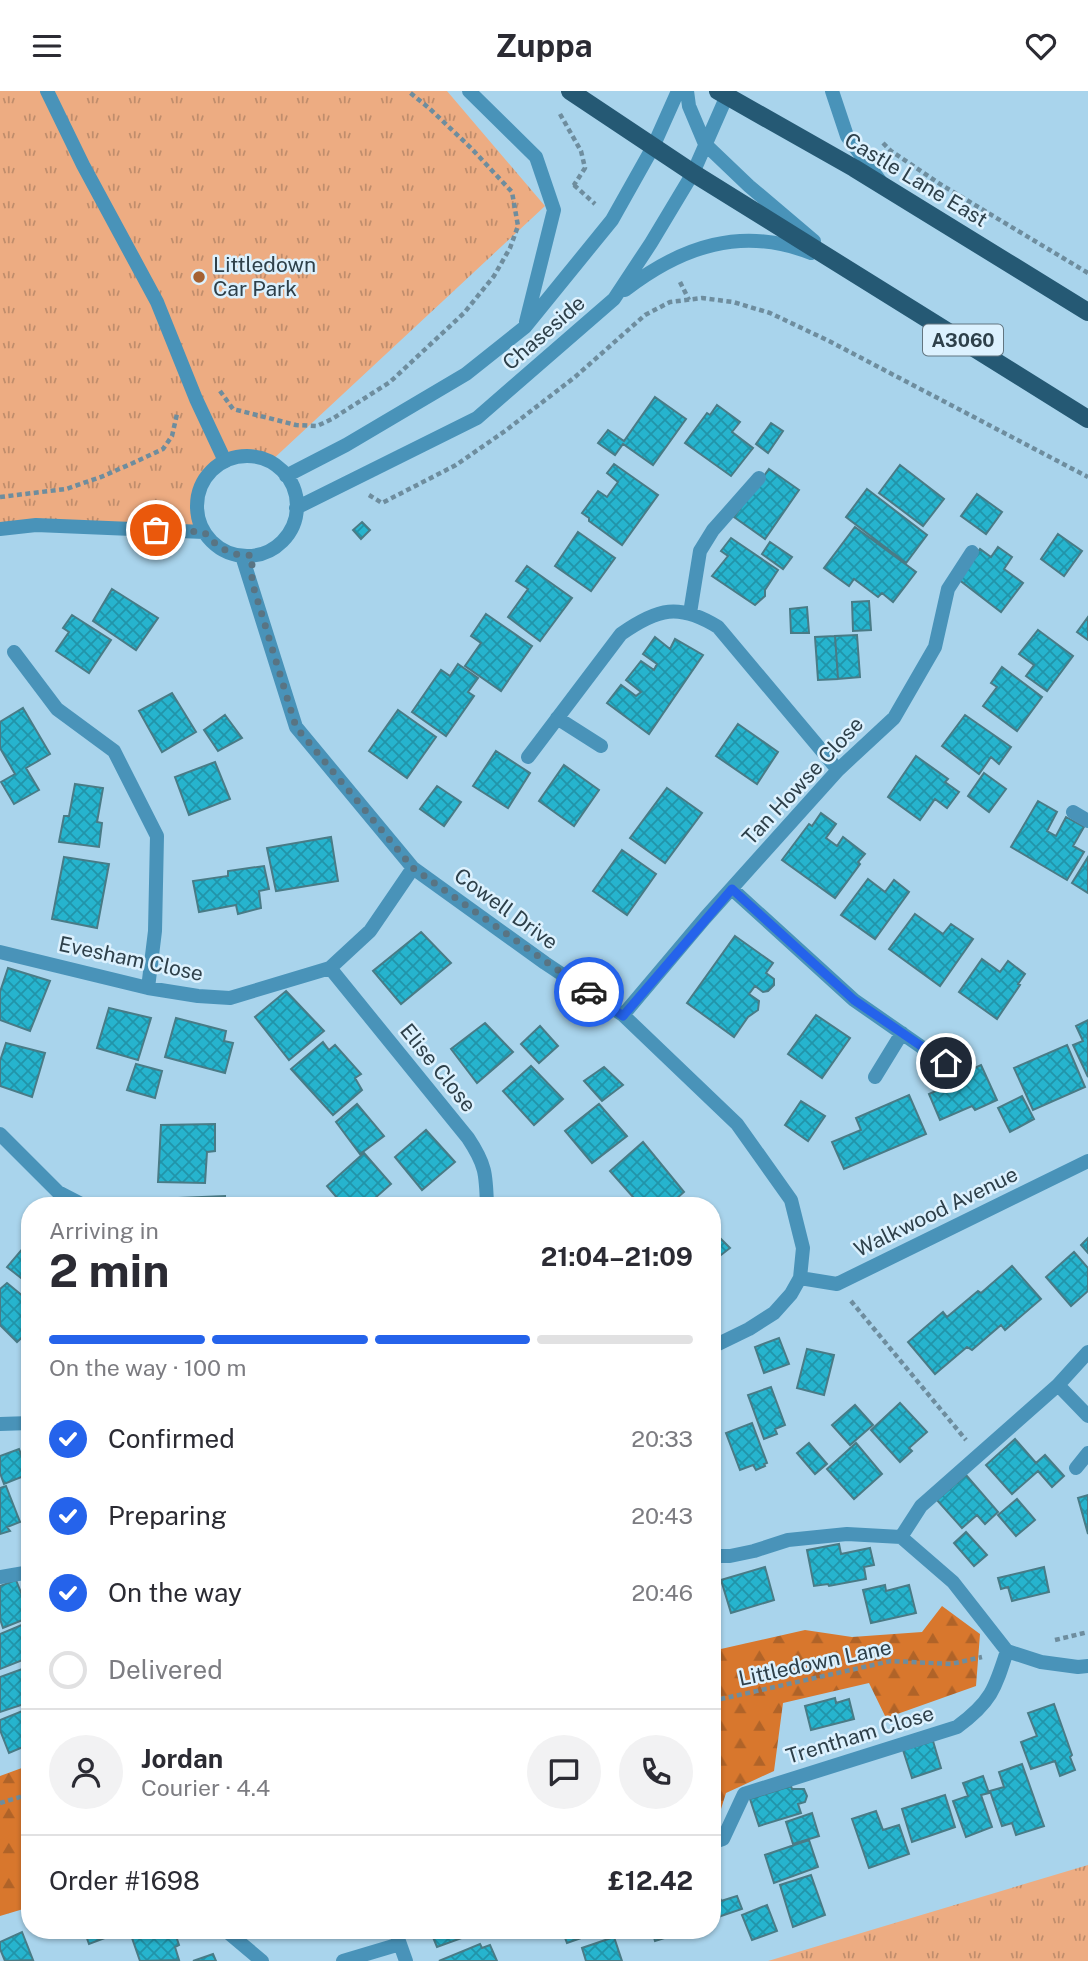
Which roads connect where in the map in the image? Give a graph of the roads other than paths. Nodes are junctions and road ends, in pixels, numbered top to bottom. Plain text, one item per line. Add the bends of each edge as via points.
1 (469, 91) edge
2 (569, 91) edge
3 (678, 91) edge
4 (687, 91) edge
5 (832, 91) edge
6 (725, 93) edge
7 (49, 97) edge
8 (705, 144) junction
9 (653, 147) junction
10 (692, 173) junction
11 (884, 187) junction
12 (842, 264) junction
13 (614, 299) junction
14 (1088, 313) edge
15 (525, 327) junction
16 (1088, 419) edge
17 (225, 461) junction
18 (286, 476) junction
19 (758, 478) dead end
20 (296, 508) junction
21 (0, 529) edge
22 (204, 532) junction
23 (972, 552) dead end
24 (247, 555) junction
25 (690, 613) junction
26 (14, 652) dead end
27 (557, 718) junction
28 (601, 746) dead end
29 (528, 757) dead end
30 (838, 770) junction
31 (1073, 812) dead end
32 (1088, 821) edge
33 (413, 868) junction
34 (732, 889) junction
35 (0, 952) edge
36 (330, 968) junction
37 (148, 988) junction
38 (623, 1016) junction
39 (902, 1033) junction
40 (946, 1063) dead end
41 (875, 1077) dead end
42 (0, 1134) edge
43 (1088, 1161) edge
44 (68, 1197) edge
45 (487, 1197) edge
46 (800, 1278) junction
47 (721, 1343) edge
48 (1088, 1352) edge
49 (1059, 1385) junction
50 (1088, 1416) edge
51 (21, 1423) edge
52 (0, 1424) edge
53 (1088, 1453) edge
54 (1076, 1468) dead end
55 (901, 1537) junction
56 (721, 1555) edge
57 (21, 1574) edge
58 (0, 1577) edge
59 (1007, 1651) junction
60 (1088, 1666) edge
61 (721, 1840) edge
62 (236, 1939) edge
63 (392, 1939) edge
64 (398, 1939) edge
65 (262, 1961) edge
66 (343, 1961) edge
67 (406, 1961) edge

1 - 15 street via 536,157 554,211
2 - 9 main road, A3060
3 - 9 street, Chaseside
4 - 8 street
5 - 11 street via 847,136
6 - 8 street, Chaseside
6 - 11 main road, Castle Lane East
7 - 17 street via 157,302
8 - 10 street, Chaseside
8 - 12 street
9 - 10 main road, A3060
9 - 15 street, Chaseside via 612,220
10 - 12 main road, A3060
10 - 13 street, Chaseside
11 - 14 main road, Castle Lane East
12 - 13 street via 756,239 716,244 649,272
12 - 16 main road, A3060
13 - 20 street, Chaseside via 477,418
15 - 18 street, Chaseside via 466,375
17 - 18 street via 238,457 264,460
17 - 22 street via 208,474 197,497
18 - 20 street
19 - 25 street via 700,551
20 - 24 street via 286,537 274,548
21 - 22 street via 36,526
22 - 24 street via 229,553
23 - 30 street, Tan Howse Close via 948,589 935,647 894,718
24 - 33 street, Cowell Drive via 296,727
25 - 27 street via 655,614 621,634
25 - 30 street via 718,627
26 - 37 street via 57,709 114,751 157,836 155,931
27 - 28 street
27 - 29 street
30 - 34 street, Tan Howse Close
31 - 32 street
33 - 36 street, Evesham Close via 370,931
33 - 38 street, Cowell Drive
34 - 38 street, Tan Howse Close
34 - 39 street via 854,1000
35 - 37 street, Evesham Close
36 - 37 street, Evesham Close via 230,998
36 - 45 street, Elise Close via 468,1138 481,1158
38 - 46 street, Cowell Drive via 737,1124 791,1200 803,1248
39 - 40 street
39 - 41 street
42 - 44 street
43 - 46 street, Walkwood Avenue via 837,1284
46 - 47 street via 774,1313
48 - 49 street
49 - 50 street
49 - 55 street via 921,1506
51 - 52 street
53 - 54 street
55 - 56 street via 847,1534
55 - 59 street via 953,1582
57 - 58 street
59 - 60 street via 1041,1662
59 - 61 street, Trentham Close via 994,1691 957,1727 744,1794
62 - 65 street
63 - 66 street
64 - 67 street

